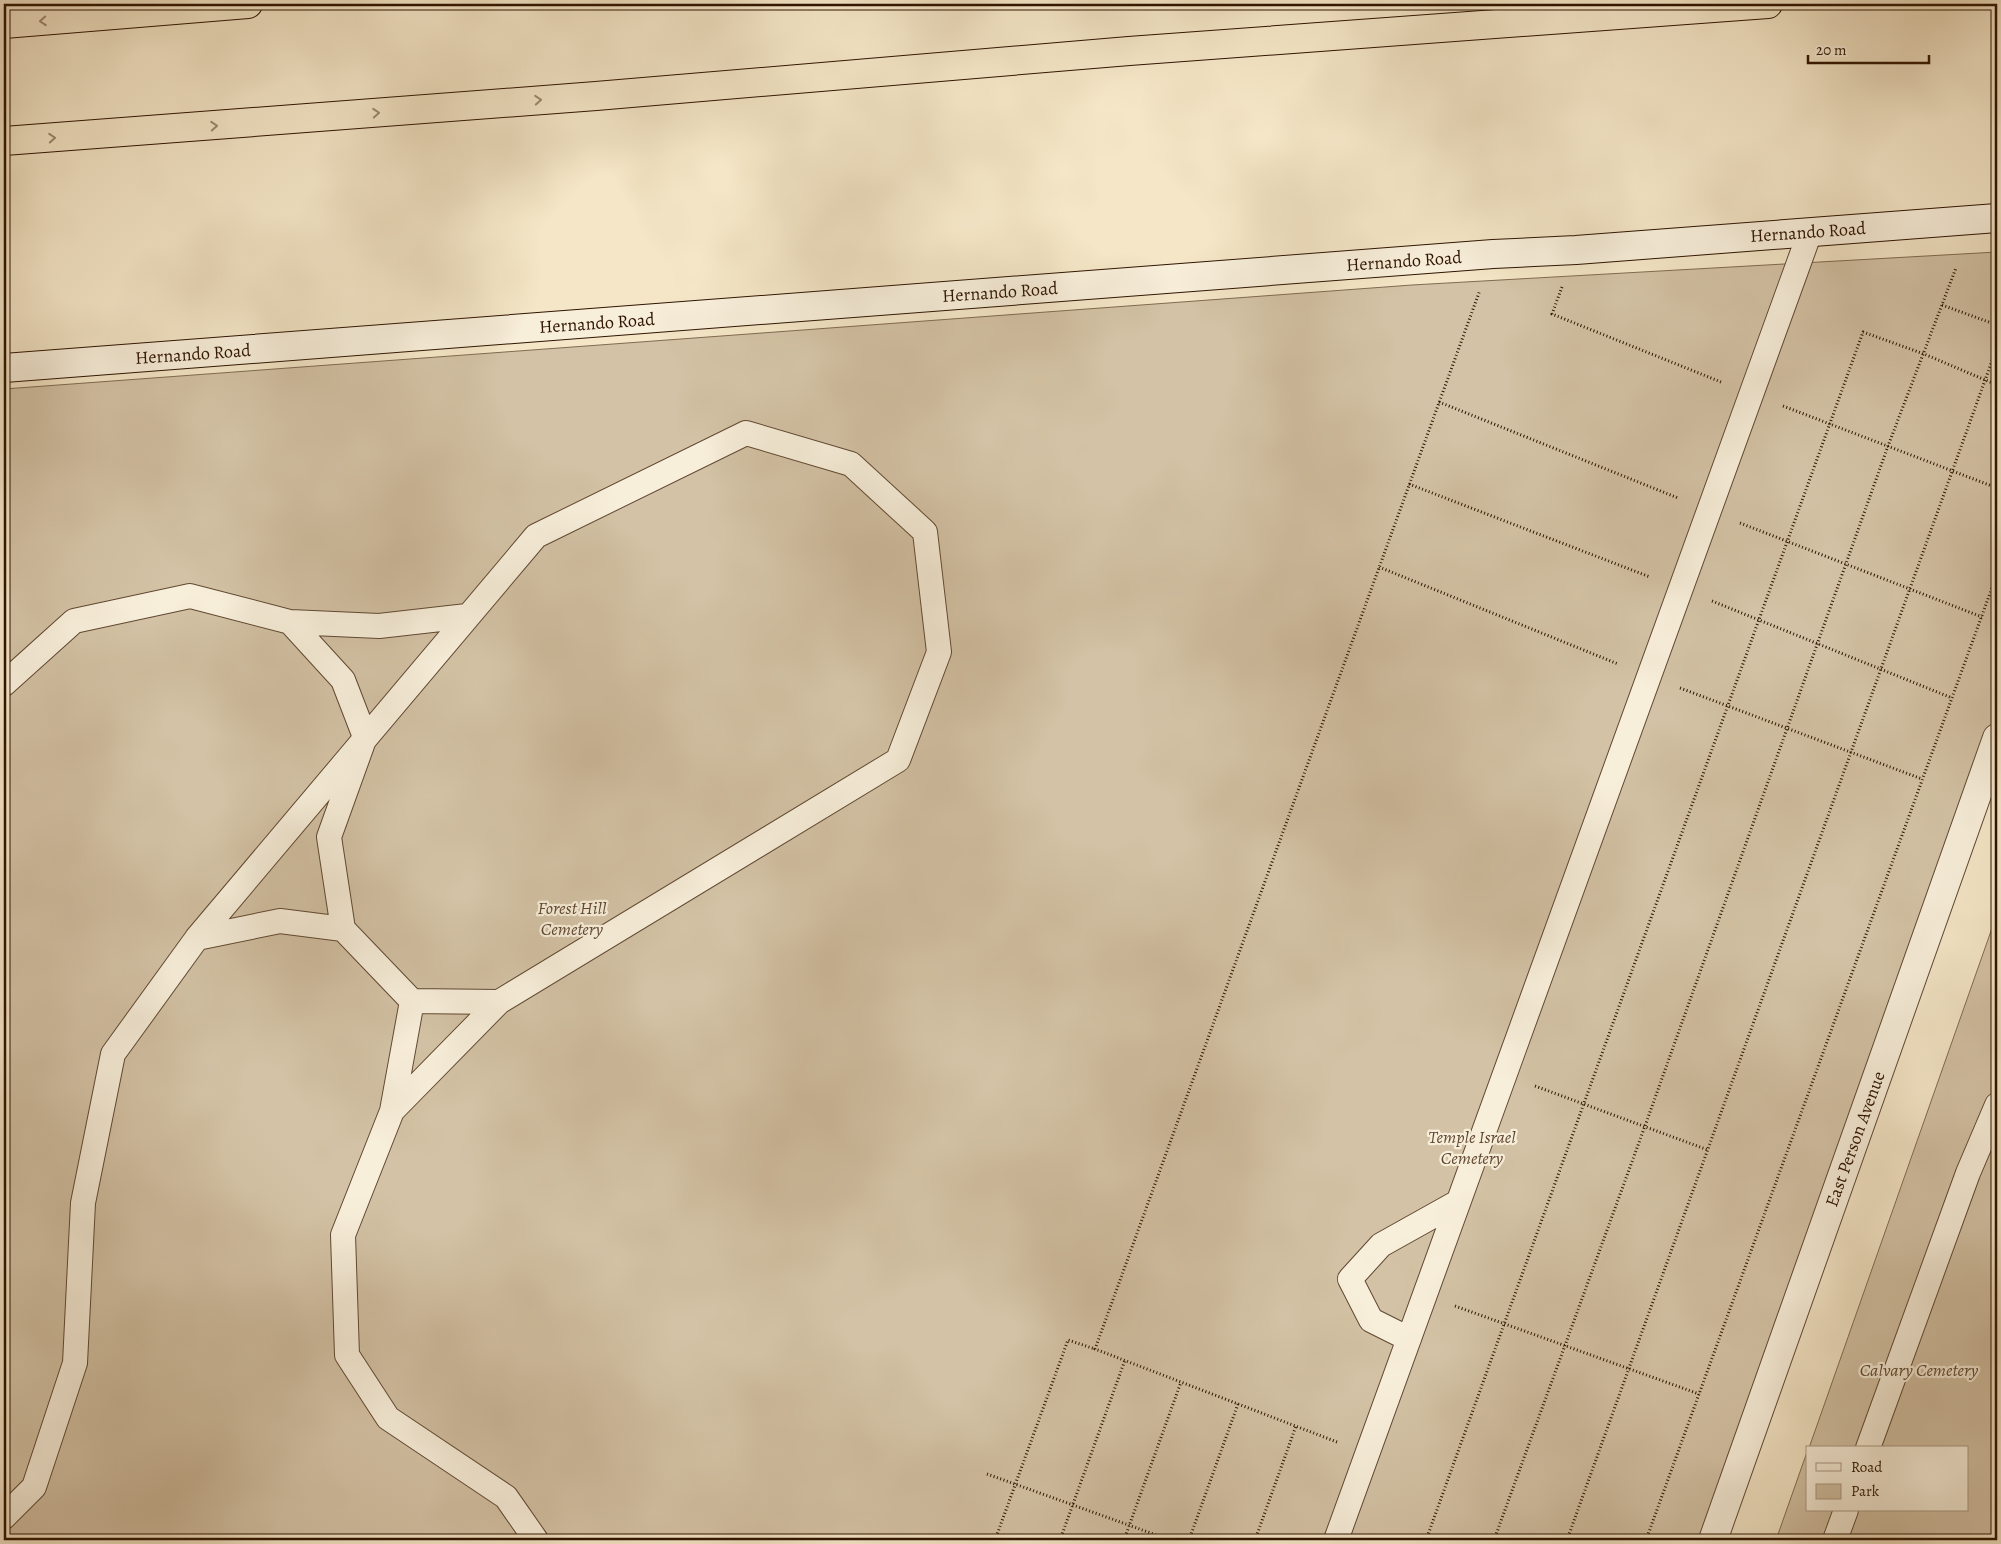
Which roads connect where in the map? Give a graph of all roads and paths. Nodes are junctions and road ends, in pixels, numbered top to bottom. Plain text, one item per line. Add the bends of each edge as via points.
1 (248, 4) edge
2 (1768, 4) edge
3 (4, 24) edge
4 (4, 142) edge
5 (1997, 218) edge
6 (1810, 232) junction
7 (1493, 254) junction
8 (1956, 268) dead end
9 (1942, 305) junction
10 (1997, 325) edge
11 (1997, 346) edge
12 (1924, 354) junction
13 (4, 368) edge
14 (1985, 380) junction
15 (1997, 385) edge
16 (1997, 574) edge
17 (467, 616) junction
18 (290, 622) junction
19 (4, 684) edge
20 (365, 737) junction
21 (1997, 738) edge
22 (343, 929) junction
23 (197, 938) junction
24 (412, 1002) junction
25 (499, 1002) junction
26 (1504, 1075) junction
27 (1584, 1104) junction
28 (1997, 1105) edge
29 (392, 1111) junction
30 (1645, 1126) junction
31 (1708, 1150) junction
32 (1458, 1202) junction
33 (1424, 1296) junction
34 (1504, 1324) junction
35 (1409, 1339) junction
36 (1565, 1346) junction
37 (1095, 1349) junction
38 (1125, 1360) junction
39 (1629, 1369) junction
40 (1180, 1382) junction
41 (1699, 1394) junction
42 (1238, 1404) junction
43 (1296, 1426) junction
44 (1869, 1446) edge
45 (1368, 1453) junction
46 (987, 1474) dead end
47 (1016, 1485) junction
48 (1073, 1505) junction
49 (1845, 1512) edge
50 (4, 1517) edge
51 (1130, 1526) junction
52 (536, 1540) edge
53 (995, 1540) edge
54 (1060, 1540) edge
55 (1124, 1540) edge
56 (1170, 1540) edge
57 (1189, 1540) edge
58 (1255, 1540) edge
59 (1336, 1540) edge
60 (1426, 1540) edge
61 (1494, 1540) edge
62 (1567, 1540) edge
63 (1646, 1540) edge
64 (1713, 1540) edge
65 (1835, 1540) edge

1 -> 3 highway
4 -> 2 highway via 1199,45
5 - 6 street, Hernando Road
6 - 7 street, Hernando Road
6 - 26 lane
7 - 13 street, Hernando Road
7 - 37 path
8 - 9 path
9 - 10 path
9 - 12 path
11 - 14 path
12 - 14 path
12 - 27 path via 1863,332
12 - 30 path via 1888,446
14 - 15 path
14 - 31 path
16 - 41 path
17 - 18 lane via 379,626
17 - 20 lane
17 - 25 lane via 536,536 746,433 851,464 925,532 939,652 898,760
18 - 19 lane via 190,596 84,618 74,621
18 - 20 lane via 343,680
20 - 22 lane via 329,837
20 - 23 lane
21 - 64 street, East Person Avenue
22 - 23 lane via 280,922
22 - 24 lane
23 - 50 lane via 113,1054 83,1203 75,1363 34,1487
24 - 25 lane
24 - 29 lane
25 - 29 lane
26 - 27 path
26 - 32 lane
27 - 30 path
27 - 34 path
28 - 44 lane via 1968,1173
29 - 52 lane via 343,1235 348,1355 388,1418 506,1497
30 - 31 path
30 - 36 path
31 - 39 path
32 - 33 lane
32 - 35 lane via 1381,1245 1350,1279 1371,1320
33 - 34 path
33 - 35 lane
34 - 36 path
34 - 60 path
35 - 45 lane
36 - 39 path
36 - 61 path
37 - 38 path
37 - 47 path via 1068,1340
38 - 40 path
38 - 48 path
39 - 41 path
39 - 62 path
40 - 42 path
40 - 51 path
41 - 63 path
42 - 43 path
42 - 57 path
43 - 45 path
43 - 58 path
45 - 59 lane
46 - 47 path
47 - 48 path
47 - 53 path
48 - 51 path
48 - 54 path
49 - 65 lane
51 - 55 path
51 - 56 path

